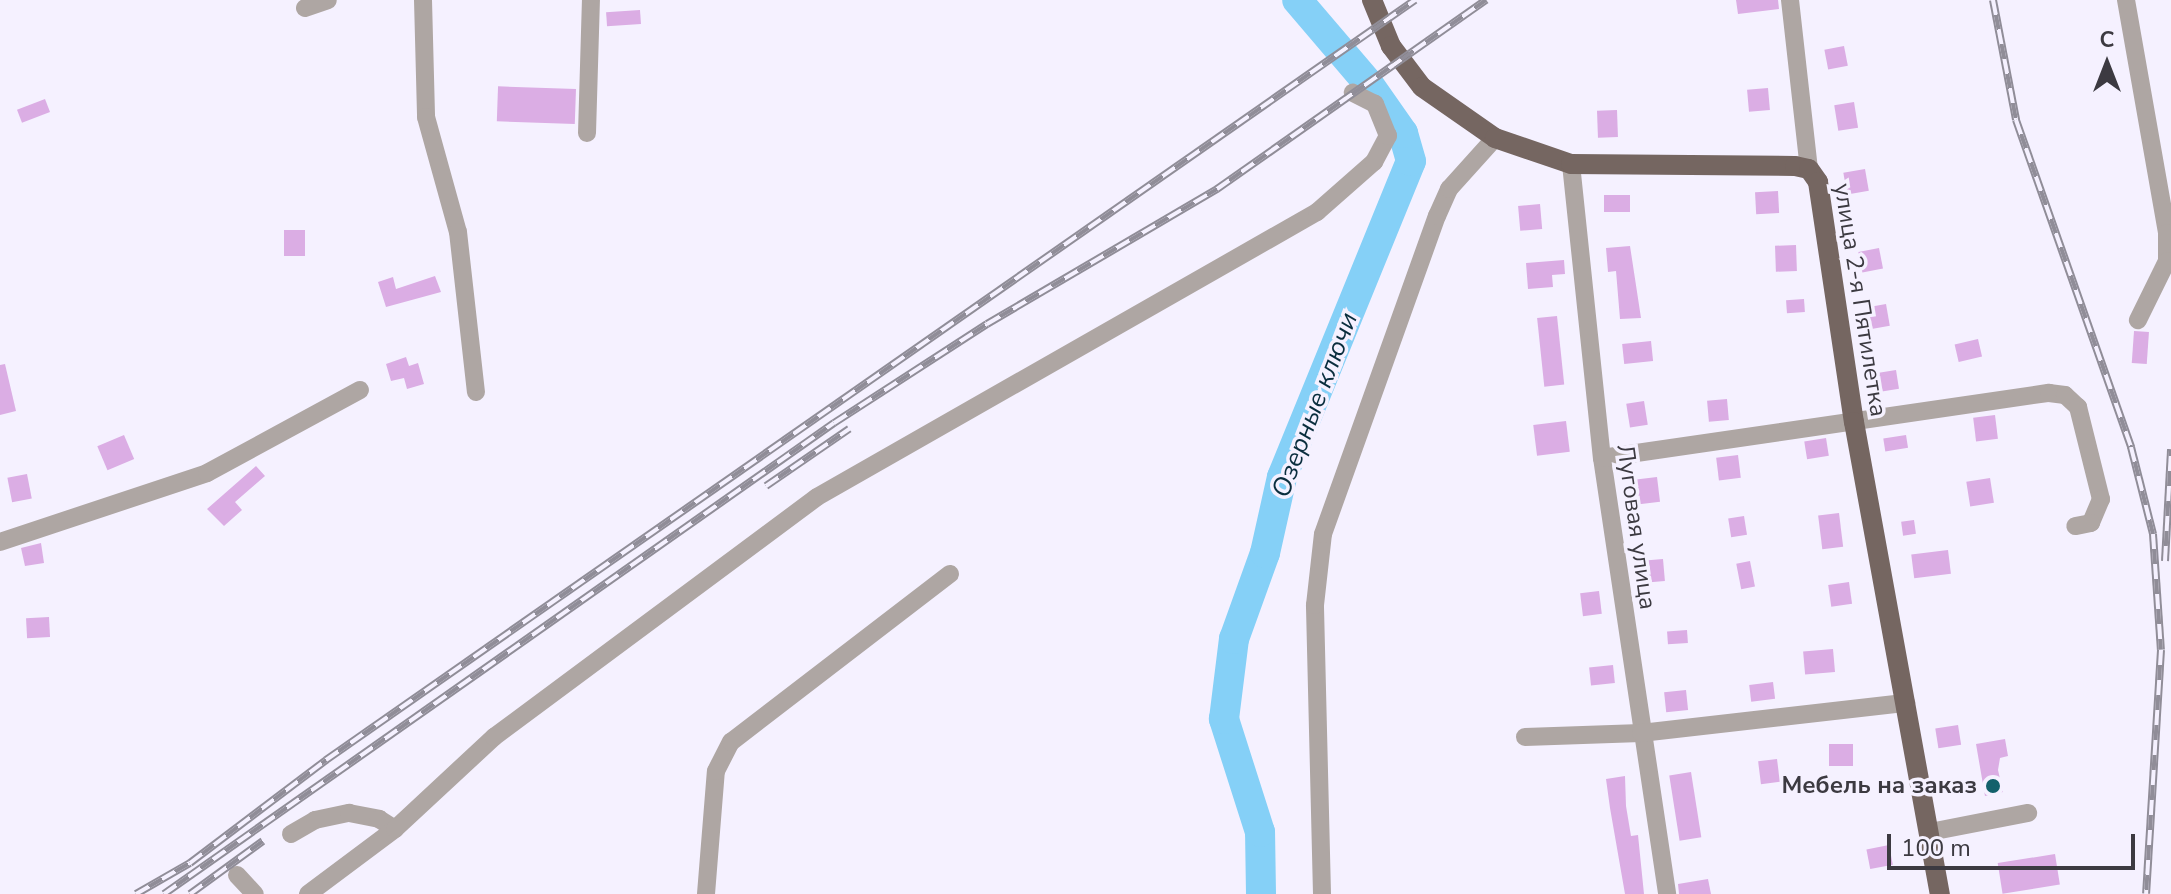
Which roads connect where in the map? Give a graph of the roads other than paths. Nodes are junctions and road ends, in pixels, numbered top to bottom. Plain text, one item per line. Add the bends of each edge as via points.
1 (328, 0) edge
2 (423, 0) edge
3 (591, 0) edge
4 (1372, 0) edge
5 (1790, 0) edge
6 (2126, 0) edge
7 (305, 8) dead end
8 (1353, 93) dead end
9 (587, 133) dead end
10 (1495, 138) junction
11 (1571, 164) junction
12 (1809, 169) junction
13 (2138, 320) dead end
14 (360, 390) dead end
15 (476, 392) dead end
16 (1854, 422) junction
17 (1602, 458) junction
18 (2075, 526) dead end
19 (0, 542) edge
20 (950, 574) dead end
21 (1906, 703) junction
22 (1641, 733) junction
23 (1525, 737) dead end
24 (2028, 813) dead end
25 (395, 829) junction
26 (1930, 832) junction
27 (291, 834) dead end
28 (237, 875) dead end
29 (255, 894) edge
30 (308, 894) edge
31 (706, 894) edge
32 (1322, 894) edge
33 (1667, 894) edge
34 (1940, 894) edge

1 - 7 street
2 - 15 street via 426,117 458,232
3 - 9 street
4 - 10 main road, улица 2-я Пятилетка via 1391,46 1422,87
5 - 12 street
6 - 13 street via 2167,233 2167,261
8 - 25 street via 1375,104 1388,136 1374,162 1317,212 817,497 494,737
10 - 11 main road, улица 2-я Пятилетка
10 - 32 street via 1449,189 1437,216 1323,534 1315,605
11 - 12 main road, улица 2-я Пятилетка
11 - 17 street, Луговая улица
12 - 16 main road, улица 2-я Пятилетка via 1822,204
14 - 19 street via 207,473
16 - 17 street
16 - 18 street via 2049,393 2065,395 2078,407 2101,499 2091,523
16 - 21 main road, улица 2-я Пятилетка
17 - 22 street, Луговая улица
20 - 31 street via 731,742 716,771
21 - 22 street
21 - 26 main road, улица 2-я Пятилетка
22 - 23 street
22 - 33 street, Луговая улица
24 - 26 street
25 - 27 street via 379,819 349,813 315,820
25 - 30 street
26 - 34 main road, улица 2-я Пятилетка
28 - 29 street

